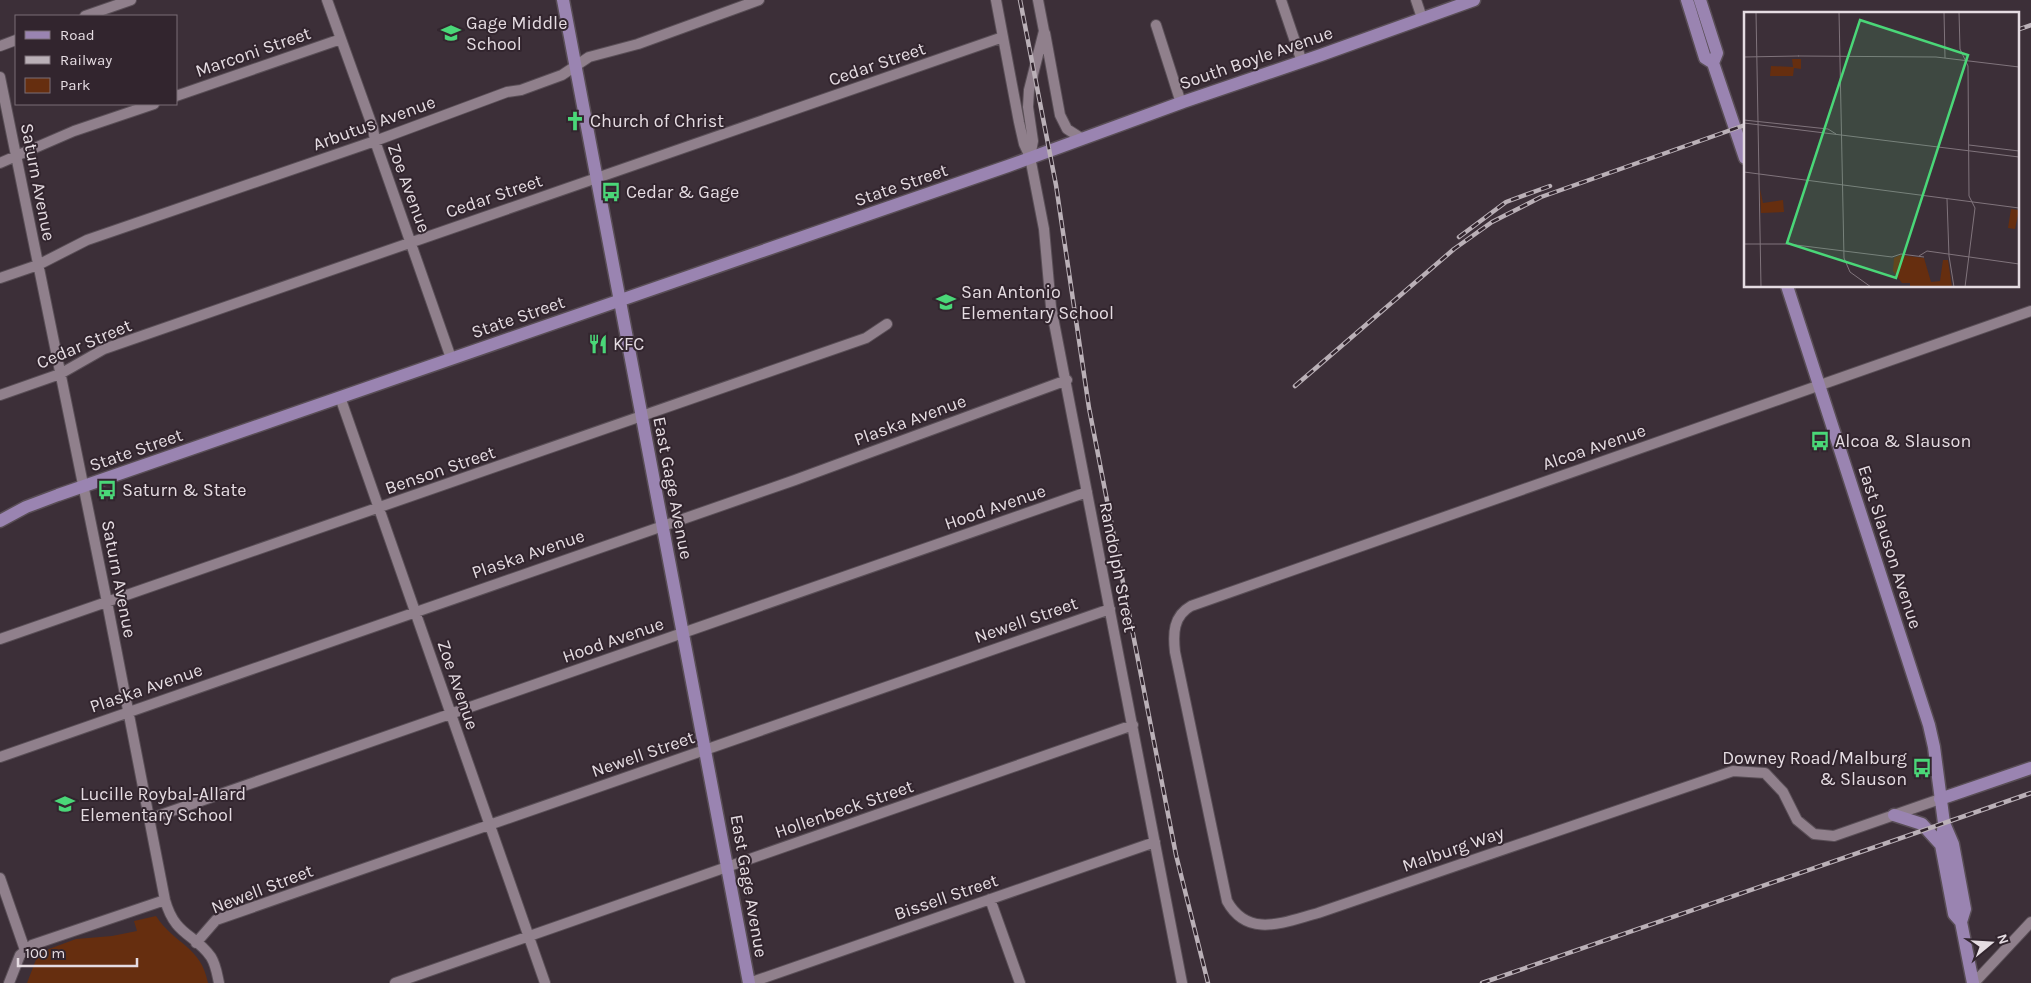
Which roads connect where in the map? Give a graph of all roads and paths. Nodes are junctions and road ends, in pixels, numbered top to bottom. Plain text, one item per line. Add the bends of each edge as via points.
1 (130, 0) edge
2 (327, 0) edge
3 (563, 0) edge
4 (759, 0) edge
5 (996, 0) edge
6 (1038, 0) edge
7 (1281, 0) edge
8 (1416, 0) edge
9 (1474, 0) edge
10 (1686, 0) edge
11 (1700, 0) edge
12 (87, 15) edge
13 (1422, 18) junction
14 (1156, 25) dead end
15 (1044, 30) junction
16 (1003, 37) junction
17 (341, 39) junction
18 (15, 40) edge
19 (0, 46) edge
20 (1302, 62) junction
21 (1714, 63) junction
22 (576, 65) junction
23 (0, 77) edge
24 (178, 95) edge
25 (1180, 103) junction
26 (151, 105) edge
27 (1081, 138) junction
28 (375, 141) junction
29 (1050, 150) joint
30 (1744, 155) edge
31 (17, 157) junction
32 (1030, 157) junction
33 (0, 163) edge
34 (597, 178) junction
35 (411, 243) junction
36 (38, 265) junction
37 (0, 278) edge
38 (1788, 288) edge
39 (619, 300) junction
40 (2031, 312) edge
41 (887, 324) dead end
42 (451, 358) junction
43 (60, 374) junction
44 (1066, 380) junction
45 (1820, 385) junction
46 (0, 395) edge
47 (340, 397) junction
48 (641, 416) junction
49 (84, 487) junction
50 (1087, 492) junction
51 (379, 508) junction
52 (0, 521) edge
53 (662, 525) junction
54 (107, 602) junction
55 (1110, 609) junction
56 (415, 611) junction
57 (1176, 624) joint
58 (683, 633) junction
59 (0, 639) edge
60 (128, 711) junction
61 (451, 714) junction
62 (1133, 725) junction
63 (705, 749) junction
64 (0, 757) edge
65 (2031, 768) edge
66 (1940, 796) junction
67 (1894, 815) junction
68 (149, 819) junction
69 (1944, 823) junction
70 (490, 824) junction
71 (1155, 842) junction
72 (1940, 845) junction
73 (727, 867) junction
74 (0, 878) edge
75 (990, 899) junction
76 (165, 900) junction
77 (1961, 922) junction
78 (2031, 922) edge
79 (529, 936) junction
80 (196, 943) junction
81 (25, 950) junction
82 (9, 983) edge
83 (219, 983) edge
84 (395, 983) edge
85 (545, 983) edge
86 (749, 983) edge
87 (1020, 983) edge
88 (1182, 983) edge
89 (1973, 983) edge

1 - 12 street
2 - 17 street, Zoe Avenue
3 - 22 main road, East Gage Avenue
4 - 22 street, Arbutus Avenue via 638,44 589,57
5 - 16 street, Randolph Street
6 - 15 street, Randolph Street
7 - 20 street
8 - 13 street
9 - 13 main road, South Boyle Avenue
10 - 21 main road via 1705,58
11 - 21 main road via 1717,53
13 - 20 main road, South Boyle Avenue
14 - 25 street
15 - 27 street via 1060,115 1067,129
15 - 32 street, Randolph Street via 1029,90
16 - 32 street, Randolph Street via 1024,144
16 - 34 street, Cedar Street
17 - 24 street, Marconi Street
17 - 28 street, Zoe Avenue
18 - 19 street
20 - 25 main road, South Boyle Avenue
21 - 30 main road
22 - 28 street, Arbutus Avenue via 562,75
22 - 34 main road, East Gage Avenue
23 - 31 street, Saturn Avenue
25 - 27 main road, South Boyle Avenue
26 - 31 street via 74,131
27 - 29 main road, South Boyle Avenue
28 - 35 street, Zoe Avenue
28 - 36 street, Arbutus Avenue via 87,240
29 - 32 main road, State Street
31 - 33 street
31 - 36 street, Saturn Avenue
32 - 39 main road, State Street
32 - 44 street, Randolph Street via 1044,228 1051,307
34 - 35 street, Cedar Street
34 - 39 main road, East Gage Avenue
35 - 42 street, Zoe Avenue
35 - 43 street, Cedar Street via 104,349
36 - 37 street, Arbutus Avenue
36 - 43 street, Saturn Avenue
38 - 45 main road, East Slauson Avenue
39 - 42 main road, State Street
39 - 48 main road, East Gage Avenue
40 - 45 street, Alcoa Avenue
41 - 48 street, Benson Street via 866,338
42 - 47 main road, State Street
43 - 46 street, Cedar Street
43 - 49 street, Saturn Avenue
44 - 50 street, Randolph Street
44 - 53 street, Plaska Avenue via 795,480
45 - 57 street, Alcoa Avenue via 1191,606
45 - 66 main road, East Slauson Avenue via 1929,725
47 - 49 main road, State Street
47 - 51 street, Zoe Avenue
48 - 51 street, Benson Street
48 - 53 main road, East Gage Avenue
49 - 52 main road, State Street via 26,507
49 - 54 street, Saturn Avenue
50 - 55 street, Randolph Street
50 - 58 street, Hood Avenue
51 - 54 street, Benson Street
51 - 56 street, Zoe Avenue
53 - 56 street, Plaska Avenue
53 - 58 main road, East Gage Avenue
54 - 59 street, Benson Street
54 - 60 street, Saturn Avenue
55 - 62 street, Randolph Street
55 - 63 street, Newell Street
56 - 60 street, Plaska Avenue
56 - 61 street, Zoe Avenue
57 - 67 street, Malburg Way via 1173,635 1175,652 1227,901 1233,913 1244,922 1271,925 1318,913 1733,771 1765,774 1782,792 1797,820 1814,834 1834,836
58 - 61 street, Hood Avenue
58 - 63 main road, East Gage Avenue
60 - 64 street, Plaska Avenue
60 - 68 street, Saturn Avenue
61 - 68 street, Hood Avenue
61 - 70 street, Zoe Avenue
62 - 71 street, Randolph Street
62 - 73 street, Hollenbeck Street
63 - 70 street, Newell Street
63 - 73 main road, East Gage Avenue
65 - 66 main road
66 - 67 street, Malburg Way
66 - 69 main road, East Slauson Avenue
67 - 72 main road via 1922,824
68 - 76 street, Saturn Avenue
69 - 72 main road
69 - 77 main road via 1954,846 1965,909
70 - 79 street, Zoe Avenue
70 - 80 street, Newell Street via 216,920
71 - 75 street, Bissell Street
71 - 88 street, Randolph Street
72 - 77 main road via 1954,914
73 - 79 street, Hollenbeck Street
73 - 86 main road, East Gage Avenue
74 - 81 street
75 - 86 street, Bissell Street
75 - 87 street
76 - 80 street, Saturn Avenue via 178,928
76 - 81 street
77 - 89 main road
78 - 89 street
79 - 84 street, Hollenbeck Street
79 - 85 street, Zoe Avenue
80 - 83 street, Saturn Avenue via 211,958
81 - 82 street

